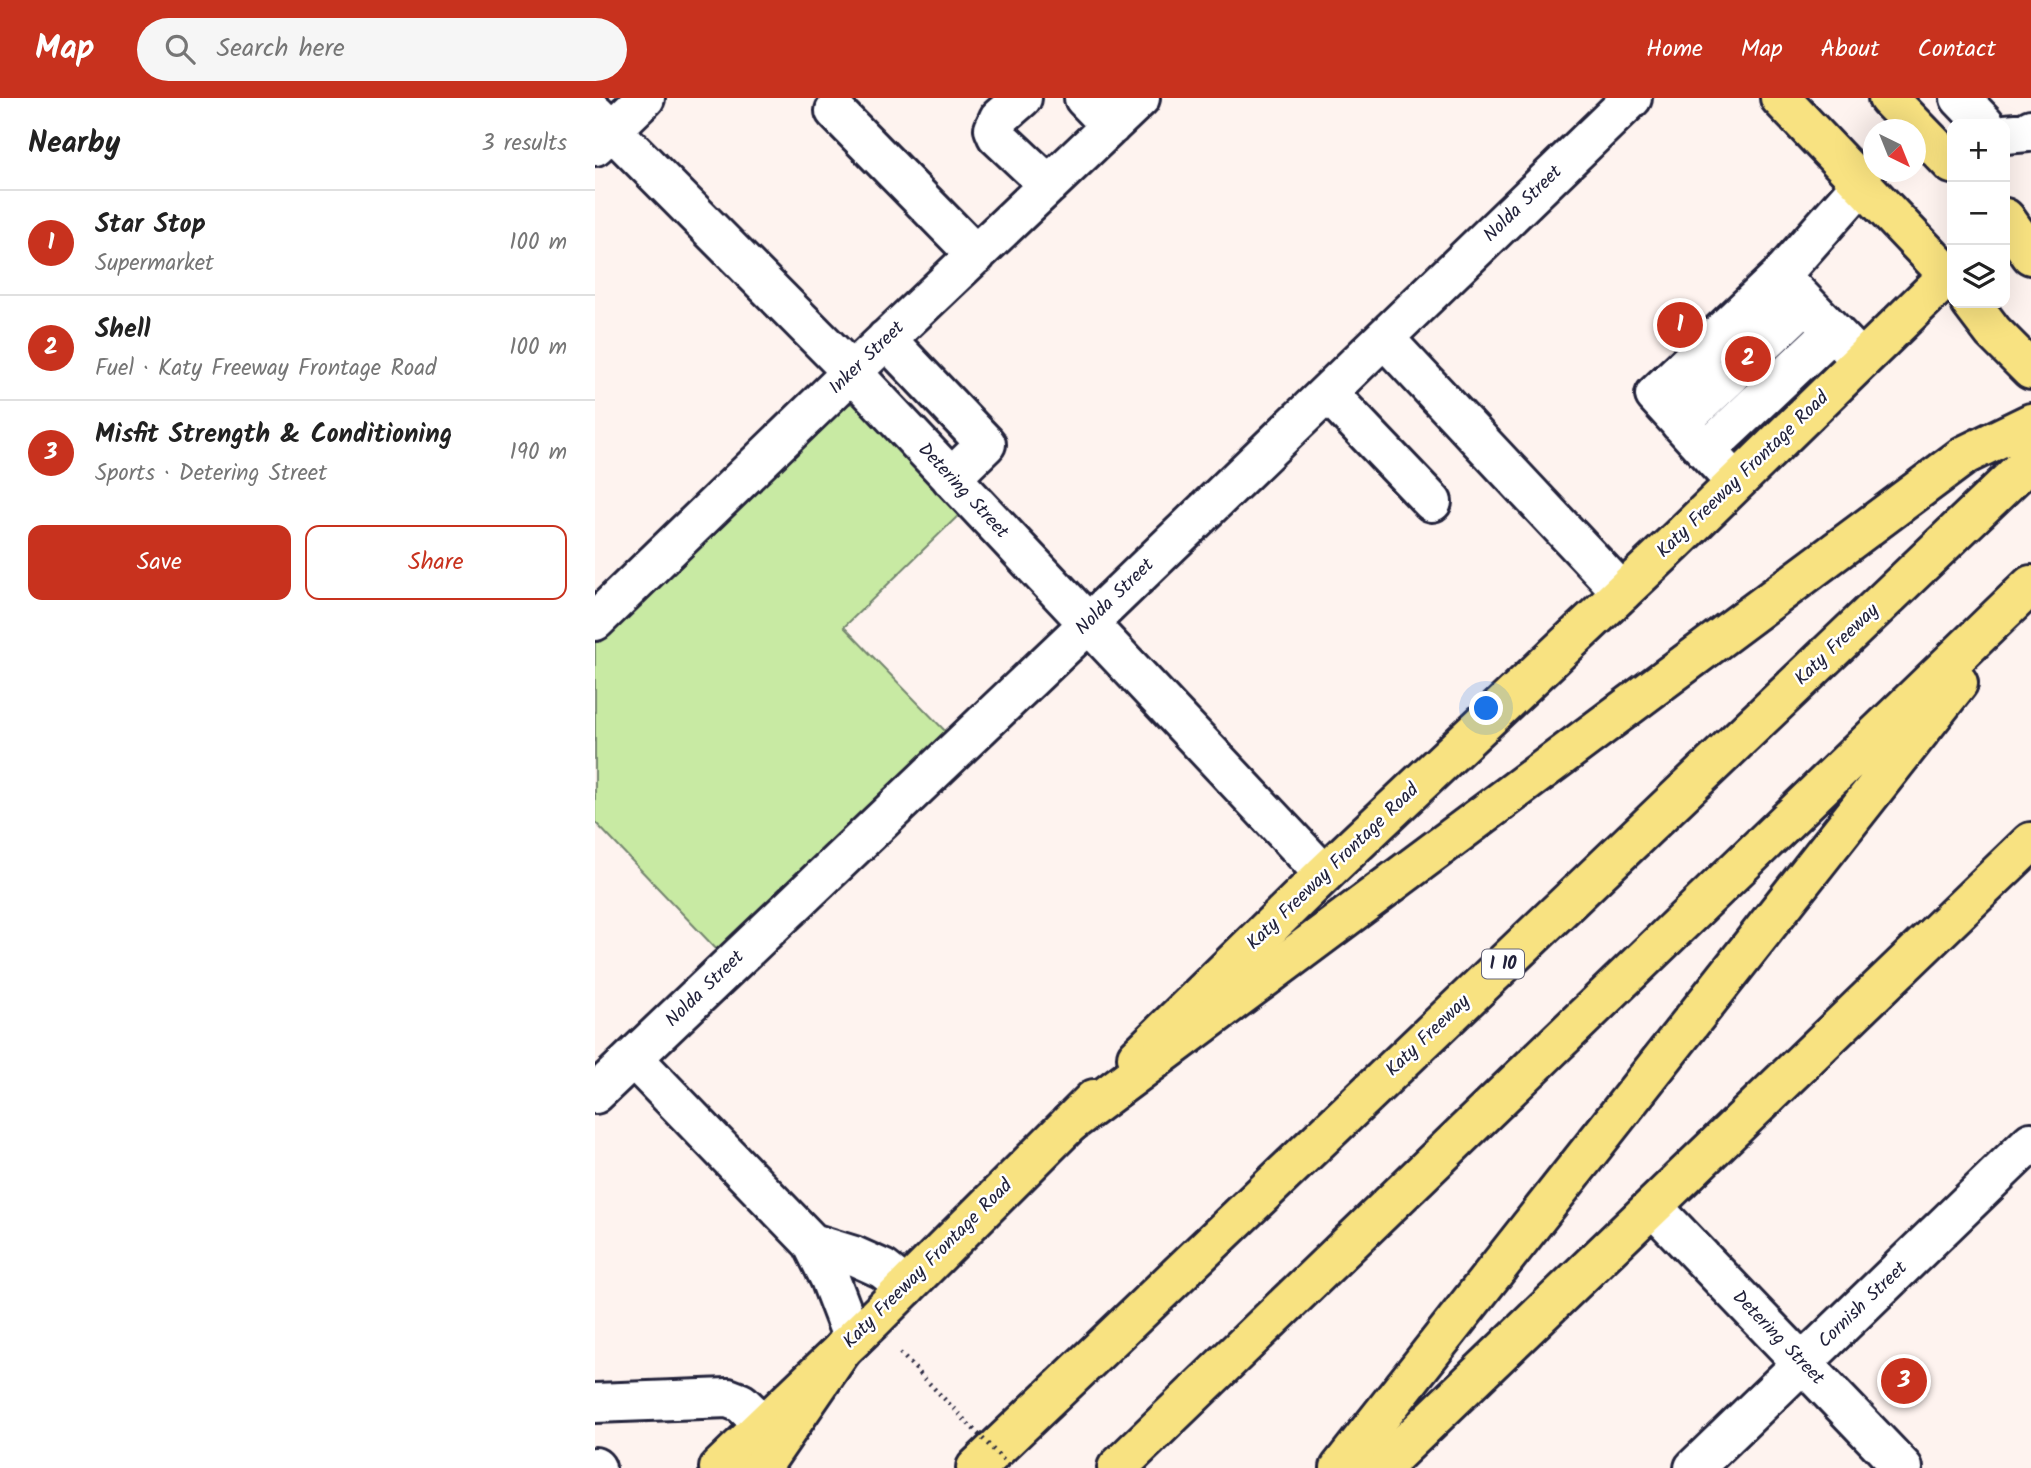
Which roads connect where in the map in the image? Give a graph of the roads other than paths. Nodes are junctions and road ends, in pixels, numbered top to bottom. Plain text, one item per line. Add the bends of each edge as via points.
1 (645, 98) edge
2 (1021, 98) edge
3 (1084, 98) edge
4 (1140, 98) edge
5 (1632, 98) edge
6 (1780, 98) edge
7 (1960, 98) edge
8 (1902, 103) edge
9 (835, 111) dead end
10 (1980, 119) edge
11 (1111, 126) junction
12 (2031, 129) edge
13 (600, 130) edge
14 (2010, 134) edge
15 (1947, 158) edge
16 (1862, 183) junction
17 (1049, 185) junction
18 (2012, 218) edge
19 (976, 255) junction
20 (2031, 255) edge
21 (1947, 273) edge
22 (1793, 289) junction
23 (1947, 298) edge
24 (1976, 308) edge
25 (1833, 331) junction
26 (1384, 338) junction
27 (886, 339) junction
28 (1765, 342) dead end
29 (1861, 360) junction
30 (2031, 370) edge
31 (852, 372) junction
32 (1731, 375) dead end
33 (1328, 393) junction
34 (1680, 423) junction
35 (2031, 423) edge
36 (1706, 451) junction
37 (2031, 460) edge
38 (951, 478) junction
39 (1735, 483) junction
40 (1432, 502) dead end
41 (2031, 588) edge
42 (1622, 592) junction
43 (595, 621) edge
44 (1088, 624) junction
45 (2031, 842) edge
46 (1324, 874) junction
47 (632, 1058) junction
48 (595, 1094) edge
49 (1070, 1123) junction
50 (2031, 1142) edge
51 (1653, 1207) junction
52 (812, 1243) junction
53 (906, 1287) junction
54 (849, 1343) junction
55 (1803, 1364) junction
56 (595, 1403) edge
57 (764, 1425) junction
58 (719, 1468) edge
59 (761, 1468) edge
60 (976, 1468) edge
61 (1117, 1468) edge
62 (1339, 1468) edge
63 (1381, 1468) edge
64 (1694, 1468) edge
65 (1903, 1468) edge

1 - 13 street
2 - 17 street via 994,129
3 - 11 street
4 - 11 street, Inker Street
5 - 26 street, Nolda Street
6 - 16 main road
7 - 10 street
8 - 15 main road
9 - 19 street
11 - 17 street, Inker Street
12 - 14 street
13 - 31 street, Detering Street
16 - 21 main road
16 - 22 street
17 - 19 street, Inker Street
18 - 20 main road
19 - 27 street, Inker Street
22 - 25 street
22 - 28 street
22 - 34 street via 1655,396
23 - 29 main road, Katy Freeway Frontage Road
24 - 30 main road
25 - 29 street
25 - 36 street
26 - 33 street, Nolda Street
26 - 42 street
27 - 31 street, Inker Street
27 - 38 street via 986,444
29 - 39 main road, Katy Freeway Frontage Road
31 - 38 street, Detering Street
31 - 43 street, Inker Street
32 - 34 street
33 - 40 street
33 - 44 street, Nolda Street
34 - 36 street
35 - 49 main road via 1965,455
36 - 39 street
37 - 60 main road, Katy Freeway / I 10
38 - 44 street, Detering Street
39 - 42 main road, Katy Freeway Frontage Road
41 - 61 main road
41 - 62 main road
42 - 46 main road, Katy Freeway Frontage Road
44 - 46 street, Detering Street
44 - 47 street, Nolda Street
45 - 51 main road
46 - 49 main road, Katy Freeway Frontage Road
47 - 48 street, Nolda Street
47 - 52 street
49 - 53 main road, Katy Freeway Frontage Road
50 - 55 street, Cornish Street
51 - 55 street, Detering Street
51 - 63 main road
52 - 53 street via 883,1269
52 - 54 street
53 - 54 main road, Katy Freeway Frontage Road
54 - 57 main road, Katy Freeway Frontage Road
54 - 59 main road
55 - 64 street, Cornish Street
55 - 65 street, Detering Street
56 - 57 street via 728,1398 741,1403
57 - 58 main road, Katy Freeway Frontage Road

